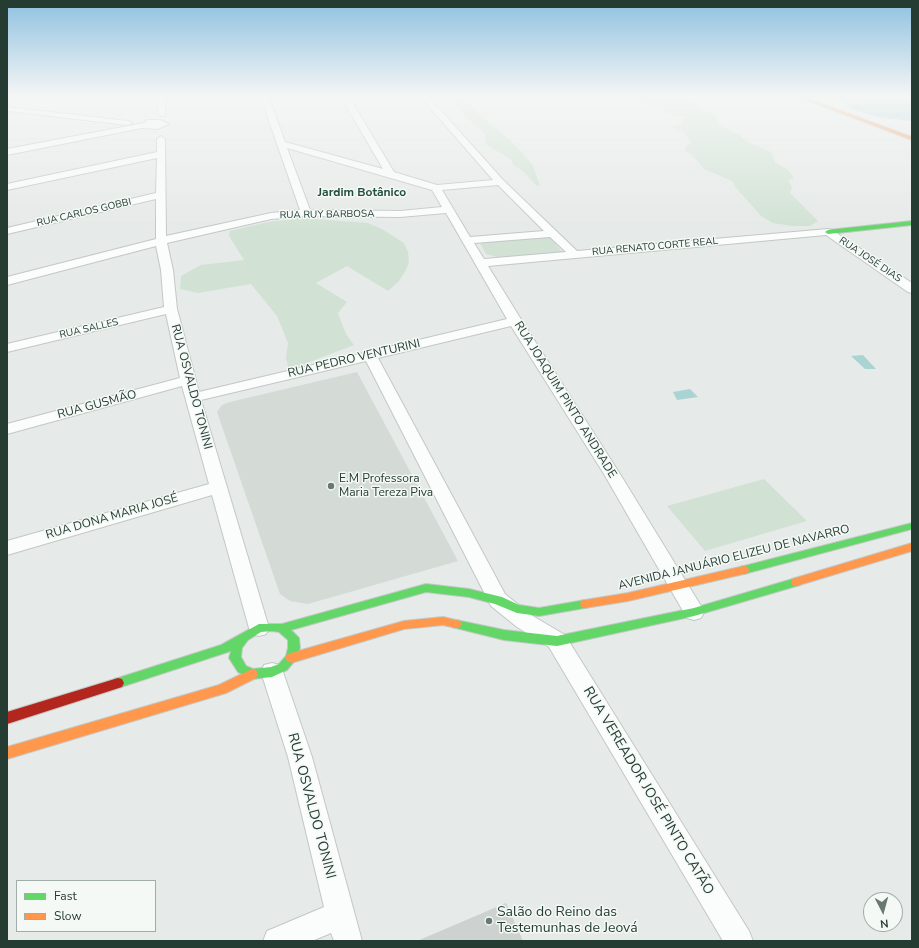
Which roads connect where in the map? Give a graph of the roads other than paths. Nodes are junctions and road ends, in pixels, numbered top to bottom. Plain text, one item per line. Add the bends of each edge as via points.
1 (73, 139) edge
2 (161, 139) edge
3 (279, 139) edge
4 (370, 139) edge
5 (462, 139) edge
6 (281, 144) junction
7 (7, 152) edge
8 (161, 154) junction
9 (380, 156) junction
10 (351, 163) junction
11 (390, 174) junction
12 (500, 182) junction
13 (7, 187) edge
14 (436, 188) junction
15 (160, 195) junction
16 (449, 210) junction
17 (306, 213) junction
18 (912, 223) edge
19 (7, 231) edge
20 (828, 232) junction
21 (554, 234) junction
22 (468, 240) junction
23 (161, 241) junction
24 (574, 254) junction
25 (482, 263) junction
26 (900, 280) junction
27 (7, 281) edge
28 (912, 285) edge
29 (912, 289) edge
30 (171, 309) junction
31 (515, 322) junction
32 (7, 348) edge
33 (370, 355) junction
34 (188, 380) junction
35 (193, 398) junction
36 (7, 429) edge
37 (218, 487) junction
38 (912, 526) edge
39 (912, 547) edge
40 (7, 548) edge
41 (679, 585) junction
42 (498, 600) junction
43 (694, 612) junction
44 (259, 628) junction
45 (282, 628) junction
46 (244, 638) junction
47 (557, 640) junction
48 (272, 668) junction
49 (7, 718) edge
50 (7, 753) edge
51 (340, 914) junction
52 (277, 941) edge
53 (348, 941) edge
54 (739, 941) edge

1 - 7 street
2 - 8 street, RUA OSVALDO TONINI
3 - 6 street
4 - 9 street
5 - 12 street
6 - 10 street
6 - 17 street
8 - 13 street
8 - 15 street, RUA OSVALDO TONINI
9 - 10 street via 366,162
9 - 11 street
10 - 11 street
11 - 14 street
12 - 14 street
12 - 21 street
14 - 16 street, RUA JOAQUIM PINTO ANDRADE
15 - 19 street, RUA CARLOS GOBBI
15 - 23 street, RUA OSVALDO TONINI
16 - 17 street, RUA RUY BARBOSA via 400,214
16 - 22 street, RUA JOAQUIM PINTO ANDRADE
17 - 23 street, RUA RUY BARBOSA via 271,216
18 - 20 street
20 - 24 street, RUA RENATO CORTE REAL
20 - 26 street, RUA JOSÉ DIAS
21 - 22 street
21 - 24 street
22 - 25 street, RUA JOAQUIM PINTO ANDRADE
23 - 27 street, RUA RUY BARBOSA
23 - 30 street, RUA OSVALDO TONINI
24 - 25 street, RUA RENATO CORTE REAL
25 - 31 street, RUA JOAQUIM PINTO ANDRADE
26 - 28 street
26 - 29 street, RUA JOSÉ DIAS
30 - 32 street, RUA SALLES
30 - 34 street, RUA OSVALDO TONINI
31 - 33 street, RUA PEDRO VENTURINI
31 - 41 street, RUA JOAQUIM PINTO ANDRADE
33 - 35 street, RUA PEDRO VENTURINI
33 - 42 street
34 - 35 street, RUA OSVALDO TONINI
34 - 36 street, RUA GUSMÃO
35 - 37 street, RUA OSVALDO TONINI
37 - 40 street, RUA DONA MARIA JOSÉ
37 - 44 street, RUA OSVALDO TONINI
38 - 41 street, AVENIDA JANUÁRIO ELIZEU DE NAVARRO
39 - 43 street
41 - 42 street, AVENIDA JANUÁRIO ELIZEU DE NAVARRO via 628,597 539,612 517,608
41 - 43 street, RUA JOAQUIM PINTO ANDRADE
42 - 45 street, AVENIDA JANUÁRIO ELIZEU DE NAVARRO via 469,593 426,588
42 - 47 street via 524,622
43 - 47 street
44 - 45 street
44 - 46 street
45 - 48 street via 293,638 294,648
46 - 48 street via 237,647 236,658 242,669
46 - 49 street via 225,649
47 - 48 street via 497,634 442,621 404,625
47 - 54 street, RUA VEREADOR JOSÉ PINTO CATÃO
48 - 50 street via 222,689
48 - 51 street, RUA OSVALDO TONINI via 300,757
51 - 52 street
51 - 53 street, RUA OSVALDO TONINI

